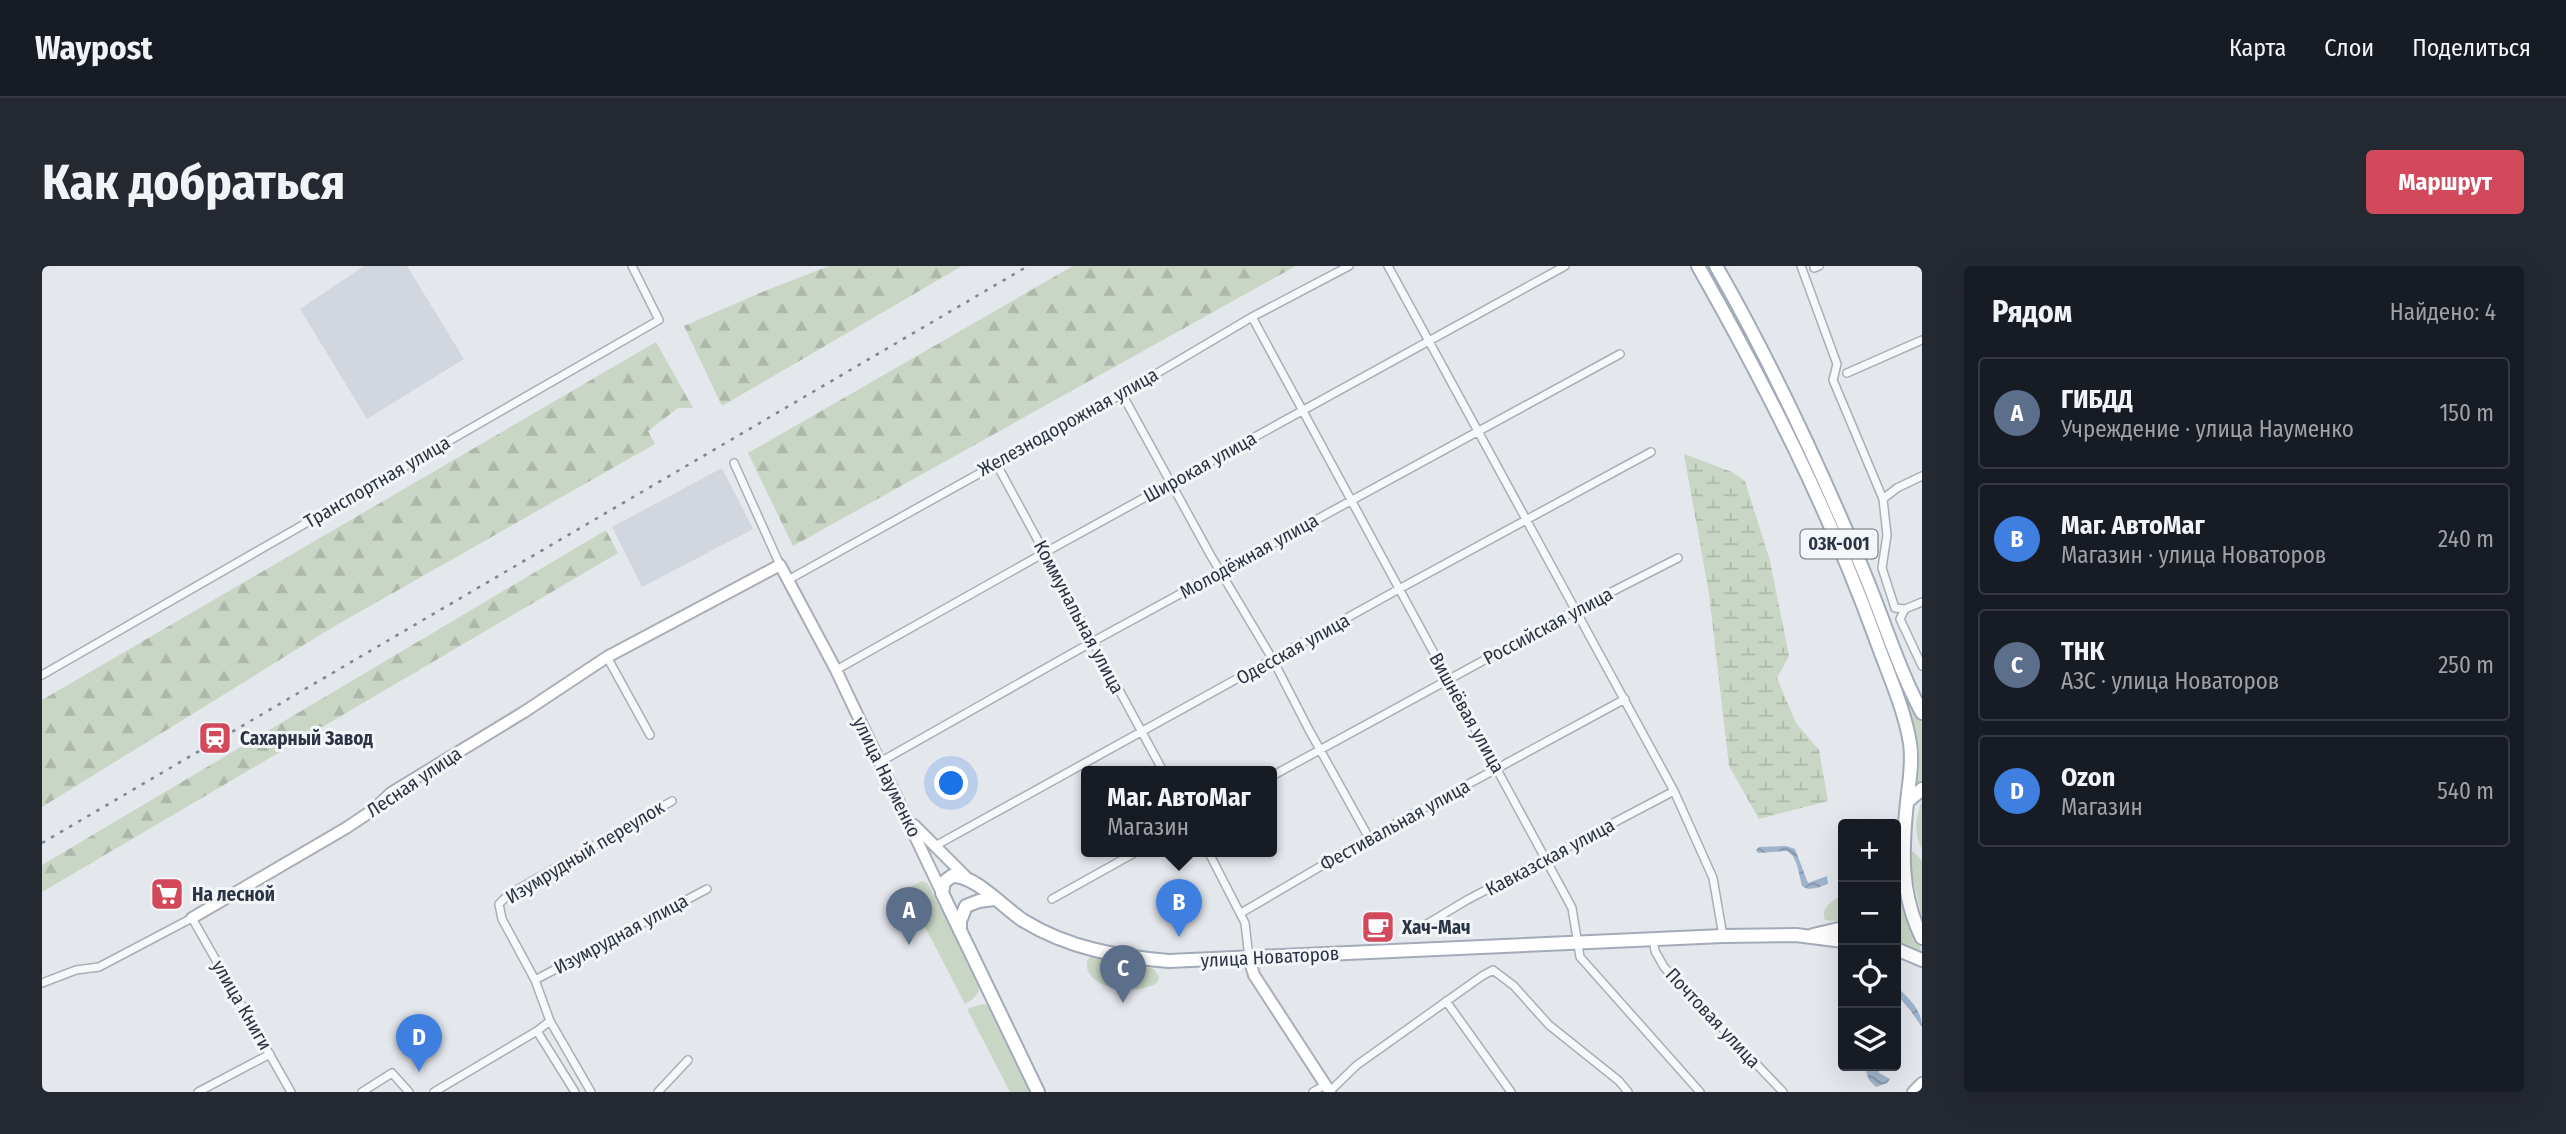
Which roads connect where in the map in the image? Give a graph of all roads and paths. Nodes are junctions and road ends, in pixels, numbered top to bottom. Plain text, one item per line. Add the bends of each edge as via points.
1 (632, 266) edge
2 (1349, 266) edge
3 (1388, 266) edge
4 (1566, 266) edge
5 (1698, 266) edge
6 (1716, 266) edge
7 (1801, 266) edge
8 (1252, 317) junction
9 (1922, 340) edge
10 (1428, 342) junction
11 (1620, 354) dead end
12 (1847, 373) dead end
13 (1122, 394) junction
14 (1302, 410) junction
15 (1477, 431) junction
16 (1651, 453) dead end
17 (734, 463) dead end
18 (996, 463) junction
19 (1922, 476) edge
20 (1172, 484) junction
21 (1883, 499) junction
22 (1351, 500) junction
23 (1526, 520) junction
24 (1044, 553) junction
25 (1678, 558) dead end
26 (780, 565) junction
27 (1220, 572) junction
28 (788, 580) junction
29 (1399, 589) junction
30 (1922, 602) edge
31 (1905, 609) junction
32 (1576, 610) junction
33 (1092, 642) junction
34 (607, 657) junction
35 (1273, 660) junction
36 (1922, 666) edge
37 (836, 670) junction
38 (42, 675) edge
39 (1448, 680) junction
40 (1625, 699) junction
41 (1922, 713) edge
42 (1142, 733) junction
43 (650, 735) dead end
44 (1321, 749) junction
45 (880, 762) junction
46 (1081, 766) edge
47 (1082, 766) edge
48 (1160, 766) edge
49 (1497, 768) junction
50 (1277, 773) edge
51 (1922, 789) edge
52 (1674, 791) junction
53 (672, 801) dead end
54 (1907, 802) junction
55 (908, 818) junction
56 (1369, 838) junction
57 (935, 846) junction
58 (1902, 849) junction
59 (1901, 854) edge
60 (1127, 857) edge
61 (1211, 857) edge
62 (1546, 859) junction
63 (967, 878) junction
64 (707, 889) dead end
65 (942, 893) junction
66 (994, 899) junction
67 (1052, 899) dead end
68 (960, 910) junction
69 (1241, 913) junction
70 (192, 918) junction
71 (1427, 924) dead end
72 (1838, 929) edge
73 (1723, 936) junction
74 (1804, 937) junction
75 (1653, 938) junction
76 (1922, 938) edge
77 (1838, 940) edge
78 (1576, 942) junction
79 (1901, 951) edge
80 (1249, 958) junction
81 (1922, 960) edge
82 (535, 980) junction
83 (42, 983) edge
84 (1446, 1001) junction
85 (550, 1021) junction
86 (537, 1031) junction
87 (270, 1054) junction
88 (688, 1060) dead end
89 (1922, 1083) edge
90 (1328, 1089) edge
91 (198, 1092) edge
92 (291, 1092) edge
93 (362, 1092) edge
94 (409, 1092) edge
95 (434, 1092) edge
96 (575, 1092) edge
97 (591, 1092) edge
98 (658, 1092) edge
99 (1038, 1092) edge
100 (1313, 1092) edge
101 (1511, 1092) edge
102 (1628, 1092) edge
103 (1700, 1092) edge
104 (1783, 1092) edge
105 (1913, 1092) edge

1 - 38 street, Транспортная улица via 659,320
2 - 8 street, Железнодорожная улица
3 - 10 street
4 - 10 street, Широкая улица
5 - 54 main road, 03К-001 via 1780,418 1852,573 1910,742
6 - 41 main road, 03К-001 via 1792,411
7 - 21 street via 1837,364 1833,380
8 - 13 street, Железнодорожная улица
8 - 14 street, Вишнёвая улица
9 - 12 street
10 - 14 street, Широкая улица
10 - 15 street
11 - 15 street, Молодёжная улица
13 - 18 street, Железнодорожная улица
13 - 20 street
14 - 20 street, Широкая улица
14 - 22 street, Вишнёвая улица
15 - 22 street, Молодёжная улица
15 - 23 street
16 - 23 street, Одесская улица
17 - 26 street, улица Науменко
18 - 24 street, Коммунальная улица
18 - 28 street, Железнодорожная улица
19 - 21 street
20 - 24 street, Широкая улица
20 - 27 street
21 - 31 street via 1887,535 1882,568 1895,608
22 - 27 street, Молодёжная улица
22 - 29 street, Вишнёвая улица
23 - 29 street, Одесская улица
23 - 32 street
24 - 33 street, Коммунальная улица
24 - 37 street, Широкая улица
25 - 32 street, Российская улица
26 - 28 street, улица Науменко
26 - 34 street, Лесная улица
27 - 33 street, Молодёжная улица
27 - 35 street
28 - 37 street, улица Науменко
29 - 35 street, Одесская улица
29 - 39 street, Вишнёвая улица
30 - 31 street
31 - 36 street via 1900,619
32 - 39 street, Российская улица
32 - 40 street
33 - 42 street, Коммунальная улица
33 - 45 street, Молодёжная улица
34 - 43 street
34 - 70 street, Лесная улица via 391,793 346,828
35 - 42 street, Одесская улица
35 - 44 street
37 - 45 street, улица Науменко
39 - 44 street, Российская улица
39 - 49 street, Вишнёвая улица
40 - 49 street, Фестивальная улица
40 - 52 street
42 - 47 street, Одесская улица
42 - 48 street, Коммунальная улица
44 - 50 street, Российская улица
44 - 56 street
45 - 55 street, улица Науменко
46 - 57 street, Одесская улица
49 - 56 street, Фестивальная улица
49 - 62 street, Вишнёвая улица
51 - 54 main road
52 - 62 street, Кавказская улица
52 - 73 street via 1713,878
53 - 82 street, Изумрудный переулок via 499,904 502,919
54 - 58 main road, 03К-001
55 - 57 street, улица Новаторов
55 - 65 street, улица Науменко
56 - 69 street, Фестивальная улица
57 - 63 street, улица Новаторов
58 - 59 main road
58 - 76 main road, 03К-001 via 1909,901
60 - 67 street
61 - 69 street
62 - 71 street, Кавказская улица
62 - 78 street, Вишнёвая улица via 1572,908
63 - 65 main road via 947,878
63 - 66 main road, улица Новаторов
63 - 68 main road via 970,891
64 - 82 street, Изумрудная улица
65 - 68 main road, улица Науменко
66 - 68 main road
66 - 80 main road, улица Новаторов via 1050,935 1097,951 1169,961
68 - 99 main road via 960,931
69 - 80 street
70 - 83 street, Лесная улица via 99,967
70 - 87 street, улица Книги
72 - 74 main road
73 - 74 main road, улица Новаторов
73 - 75 main road, улица Новаторов
74 - 77 main road
75 - 78 main road, улица Новаторов
75 - 104 street, Почтовая улица via 1664,967
78 - 80 main road, улица Новаторов
78 - 103 street, Вишнёвая улица via 1580,957 1598,981
79 - 81 main road
80 - 90 street via 1254,975
82 - 85 street, Изумрудный переулок
84 - 90 street
84 - 101 street
84 - 102 street via 1493,970 1514,986 1549,1026
85 - 86 street
85 - 97 street, Изумрудный переулок
86 - 95 street
86 - 96 street
87 - 91 street
87 - 92 street, улица Книги
88 - 98 street
89 - 105 street
90 - 100 street
93 - 94 street via 392,1073

